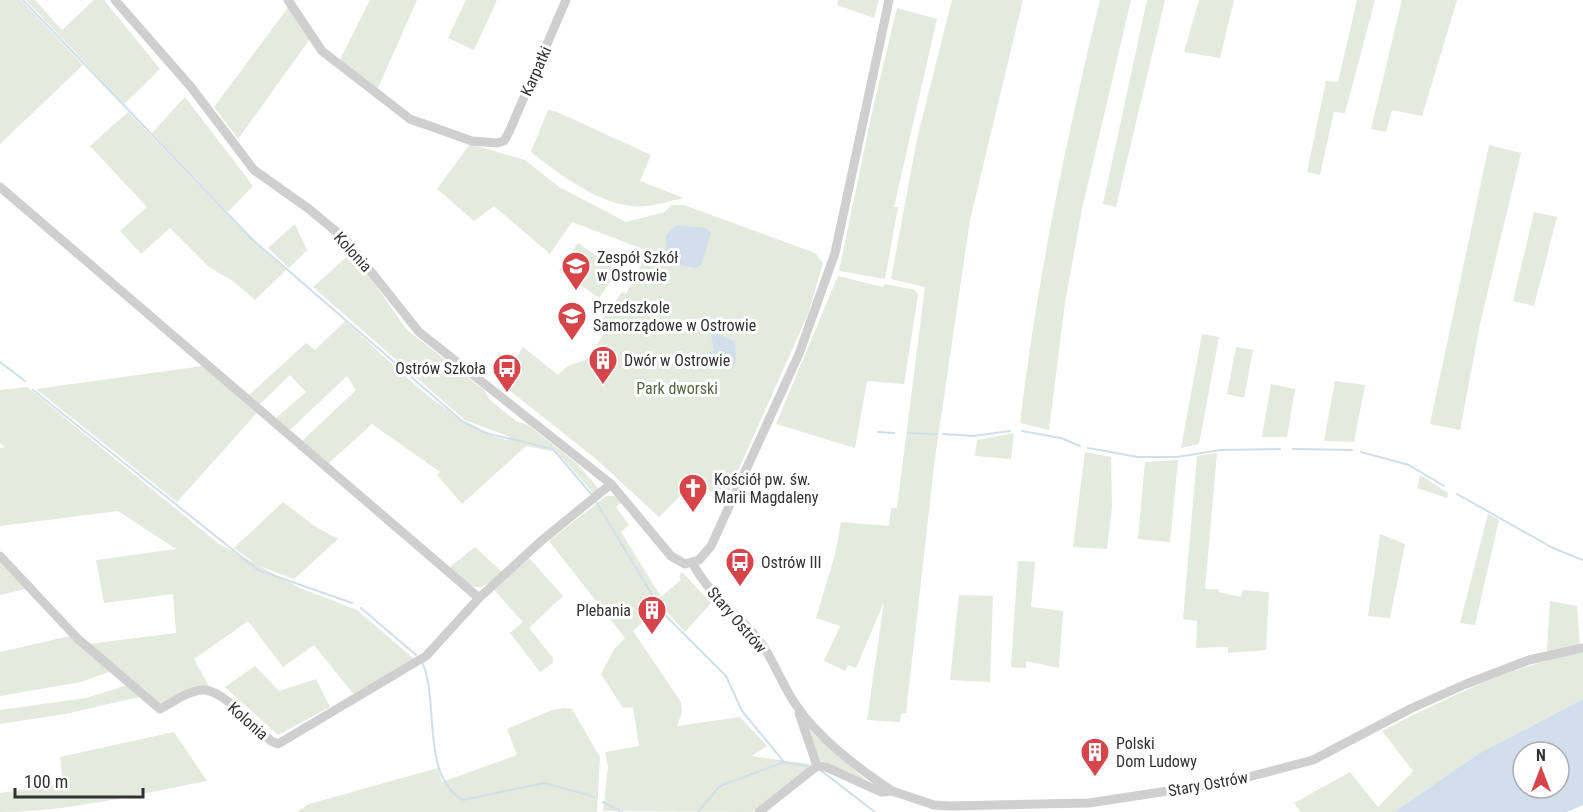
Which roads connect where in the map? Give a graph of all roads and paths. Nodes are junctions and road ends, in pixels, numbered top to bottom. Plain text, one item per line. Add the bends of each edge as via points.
1 (115, 0) edge
2 (288, 0) edge
3 (566, 0) edge
4 (889, 0) edge
5 (0, 187) edge
6 (611, 484) junction
7 (0, 556) edge
8 (693, 564) junction
9 (480, 598) junction
10 (1583, 648) edge
11 (798, 708) junction
12 (817, 766) junction
13 (892, 791) junction
14 (759, 812) edge

1 - 6 street, Kolonia via 191,87 254,170 345,239 419,332
2 - 3 street, Karpatki via 322,51 410,119 472,141 497,143 504,141
4 - 8 street via 838,244 815,315 711,546
5 - 9 street
6 - 8 street, Kolonia via 671,556 679,563
6 - 9 street, Kolonia
7 - 9 street, Kolonia via 78,639 160,709 191,693 209,691 278,744 426,656
8 - 11 street, Stary Ostrów via 716,597 754,634
10 - 13 street, Stary Ostrów via 1529,660 1466,684 1313,760 1233,781 1061,804 934,805
11 - 12 street, Stary Ostrów
11 - 13 street, Stary Ostrów via 840,751
12 - 13 street, Stary Ostrów via 881,792
12 - 14 street

